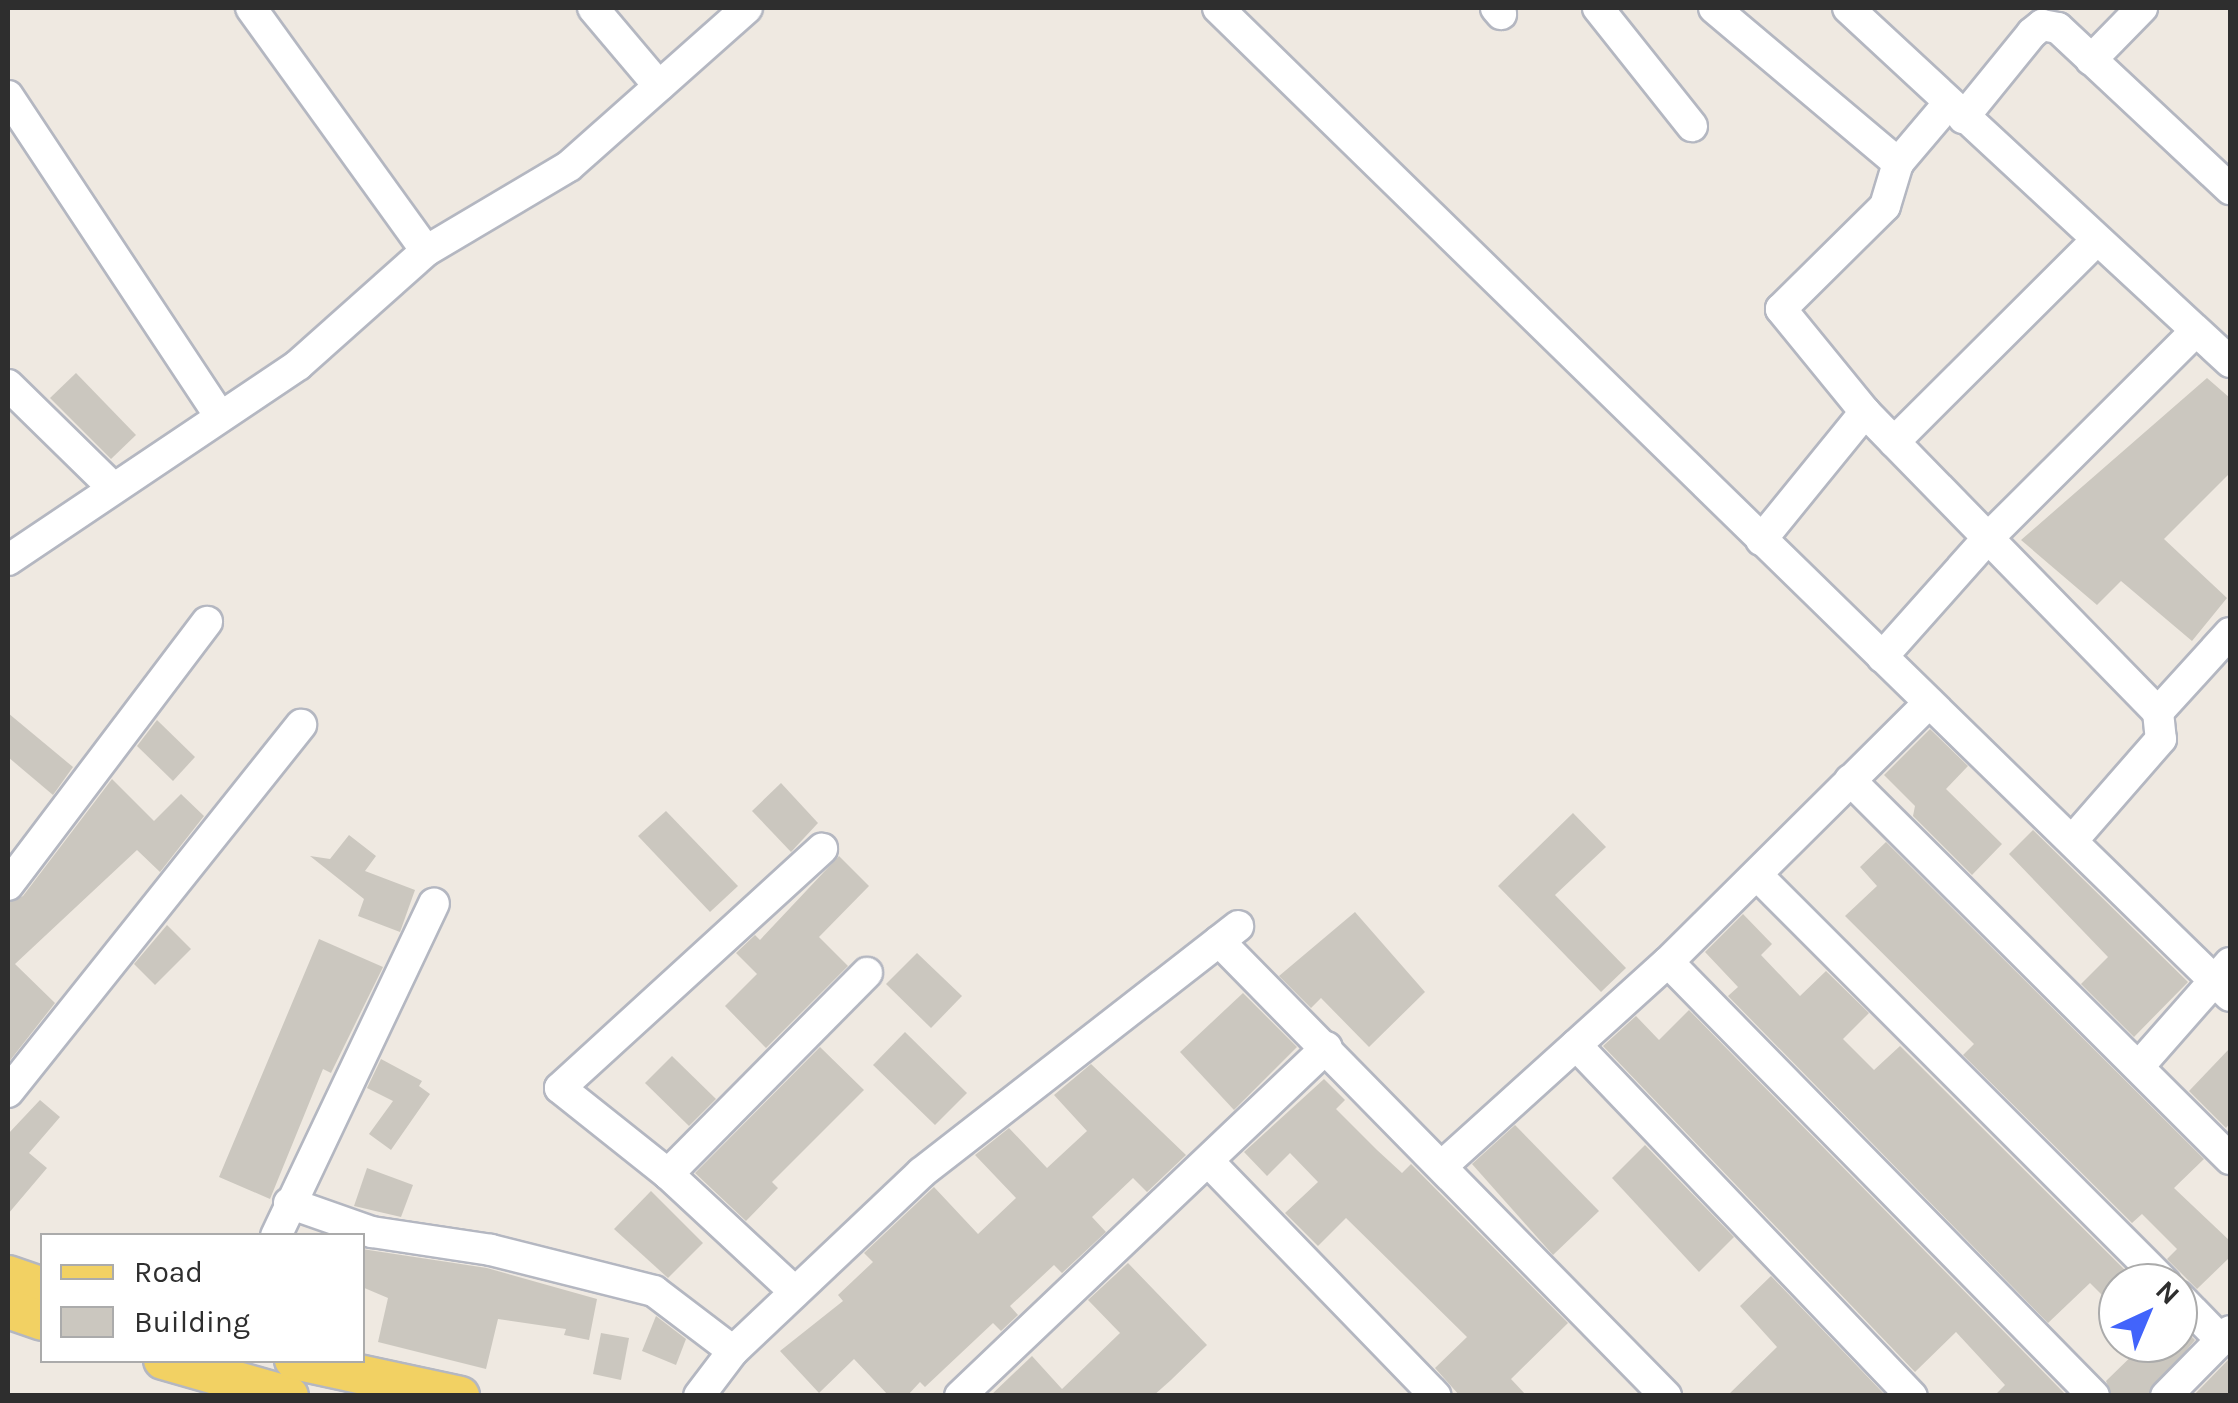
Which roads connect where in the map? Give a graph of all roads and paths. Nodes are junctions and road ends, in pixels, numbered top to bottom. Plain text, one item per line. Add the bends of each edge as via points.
1 (251, 8) edge
2 (593, 8) edge
3 (747, 8) edge
4 (1218, 8) edge
5 (1598, 8) edge
6 (1714, 8) edge
7 (1848, 8) edge
8 (2142, 8) edge
9 (2091, 60) junction
10 (659, 86) junction
11 (8, 96) edge
12 (1956, 111) junction
13 (1692, 126) dead end
14 (1898, 163) junction
15 (2230, 188) edge
16 (2097, 240) junction
17 (426, 252) junction
18 (2196, 330) junction
19 (2230, 362) edge
20 (9, 388) edge
21 (1864, 412) junction
22 (220, 416) junction
23 (1894, 442) junction
24 (111, 486) junction
25 (1988, 538) junction
26 (1762, 540) junction
27 (8, 560) edge
28 (207, 622) dead end
29 (2230, 633) edge
30 (1882, 656) junction
31 (1929, 703) junction
32 (2158, 712) junction
33 (301, 726) dead end
34 (1850, 780) junction
35 (2072, 842) junction
36 (822, 848) dead end
37 (1758, 876) junction
38 (8, 885) edge
39 (434, 904) dead end
40 (1668, 962) junction
41 (867, 974) dead end
42 (2225, 979) edge
43 (1576, 1045) junction
44 (1327, 1047) junction
45 (2140, 1065) junction
46 (8, 1092) edge
47 (2230, 1159) edge
48 (1208, 1162) junction
49 (1442, 1166) junction
50 (668, 1174) junction
51 (290, 1203) junction
52 (277, 1233) edge
53 (2145, 1263) edge
54 (8, 1276) edge
55 (40, 1286) edge
56 (794, 1290) junction
57 (8, 1308) edge
58 (2198, 1313) edge
59 (40, 1319) edge
60 (2226, 1336) edge
61 (733, 1351) junction
62 (174, 1363) edge
63 (308, 1363) edge
64 (289, 1396) edge
65 (460, 1396) edge
66 (698, 1396) edge
67 (960, 1396) edge
68 (1436, 1396) edge
69 (1666, 1396) edge
70 (1912, 1396) edge
71 (2094, 1396) edge
72 (2166, 1396) edge

1 - 17 street
2 - 10 street
3 - 10 street
4 - 26 street
5 - 13 street
6 - 14 street
7 - 12 street
8 - 9 street
9 - 12 street via 2058,28 2042,24
9 - 15 street
10 - 17 street via 569,166
11 - 22 street
12 - 14 street
12 - 16 street
14 - 21 street via 1884,206 1781,308
16 - 18 street
16 - 23 street
17 - 22 street via 298,365
18 - 19 street
18 - 25 street
20 - 24 street
21 - 23 street
21 - 26 street
22 - 24 street
23 - 25 street
24 - 27 street
25 - 30 street
25 - 32 street
26 - 30 street
28 - 38 street
29 - 32 street
30 - 31 street
31 - 34 street
31 - 35 street
32 - 35 street via 2161,739
33 - 46 street
34 - 37 street
34 - 45 street
35 - 42 street
36 - 50 street via 560,1088
37 - 40 street
37 - 53 street
39 - 51 street
40 - 43 street
40 - 71 street
41 - 50 street
42 - 45 street
43 - 49 street
43 - 70 street
44 - 48 street
44 - 49 street
44 - 56 street via 1229,934 921,1173
45 - 47 street
48 - 67 street
48 - 68 street
49 - 69 street
50 - 56 street
51 - 52 street
51 - 61 street via 372,1232 619,1278 675,1302
54 - 55 main road
56 - 61 street
57 - 59 main road
58 - 60 street
60 - 72 street
61 - 66 street
62 - 64 main road
63 - 65 main road

